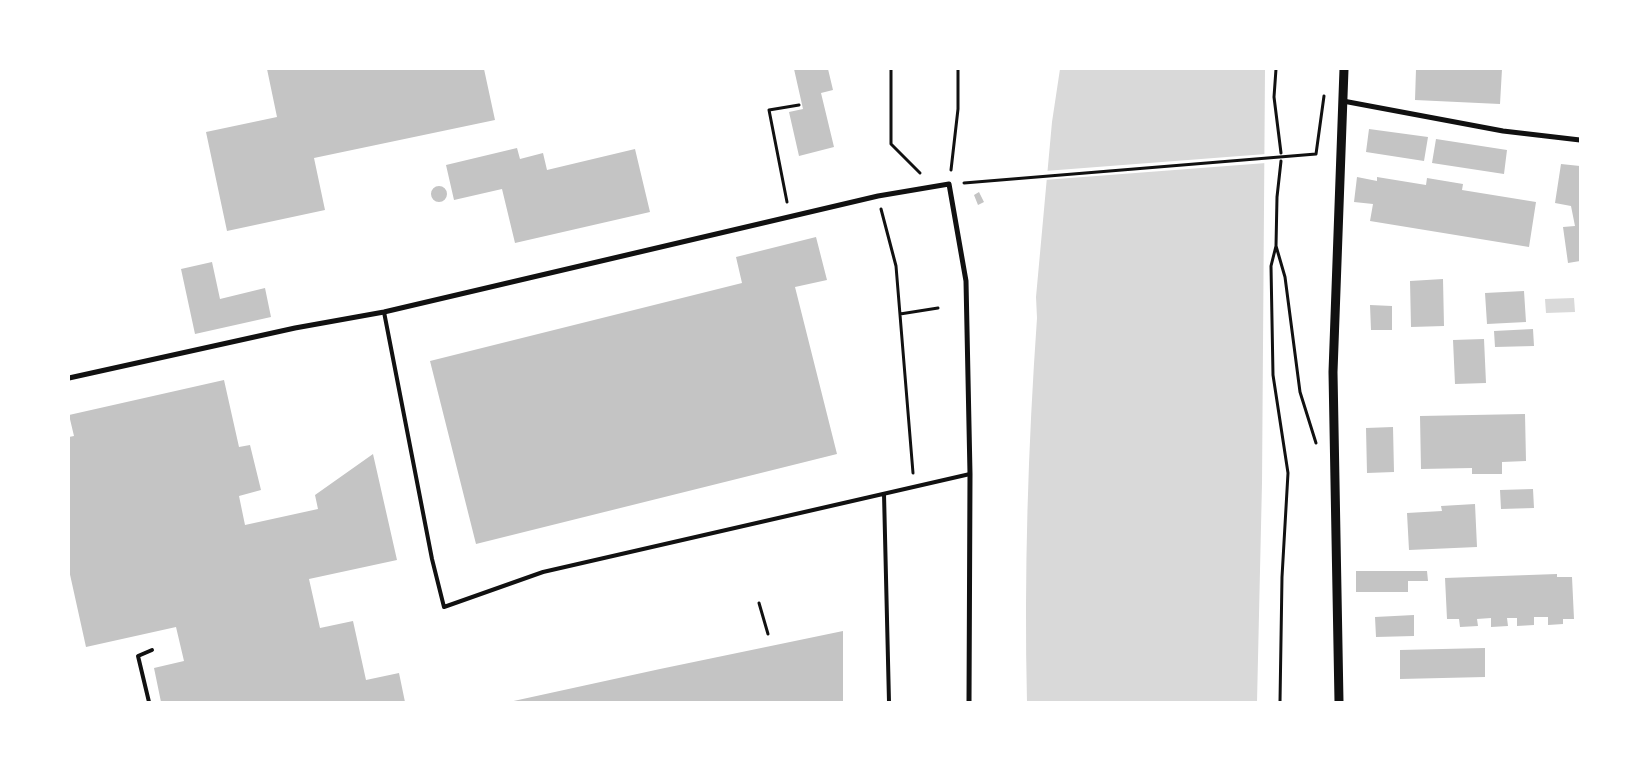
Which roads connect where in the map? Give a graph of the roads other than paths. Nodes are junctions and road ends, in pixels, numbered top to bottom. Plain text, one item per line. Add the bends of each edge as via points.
1 (1344, 69) edge
2 (1343, 100) junction
3 (1580, 140) edge
4 (384, 312) junction
5 (69, 378) edge
6 (970, 474) junction
7 (884, 494) junction
8 (152, 650) dead end
9 (149, 702) edge
10 (889, 702) edge
11 (968, 702) edge
12 (1339, 702) edge

1 - 2 street
2 - 3 street via 1503,131
2 - 12 street via 1333,372
4 - 5 street via 295,328
4 - 6 street via 878,196 949,184 966,281
4 - 7 lane via 444,608 544,572
6 - 7 lane
6 - 11 street
7 - 10 lane
8 - 9 lane via 138,656

